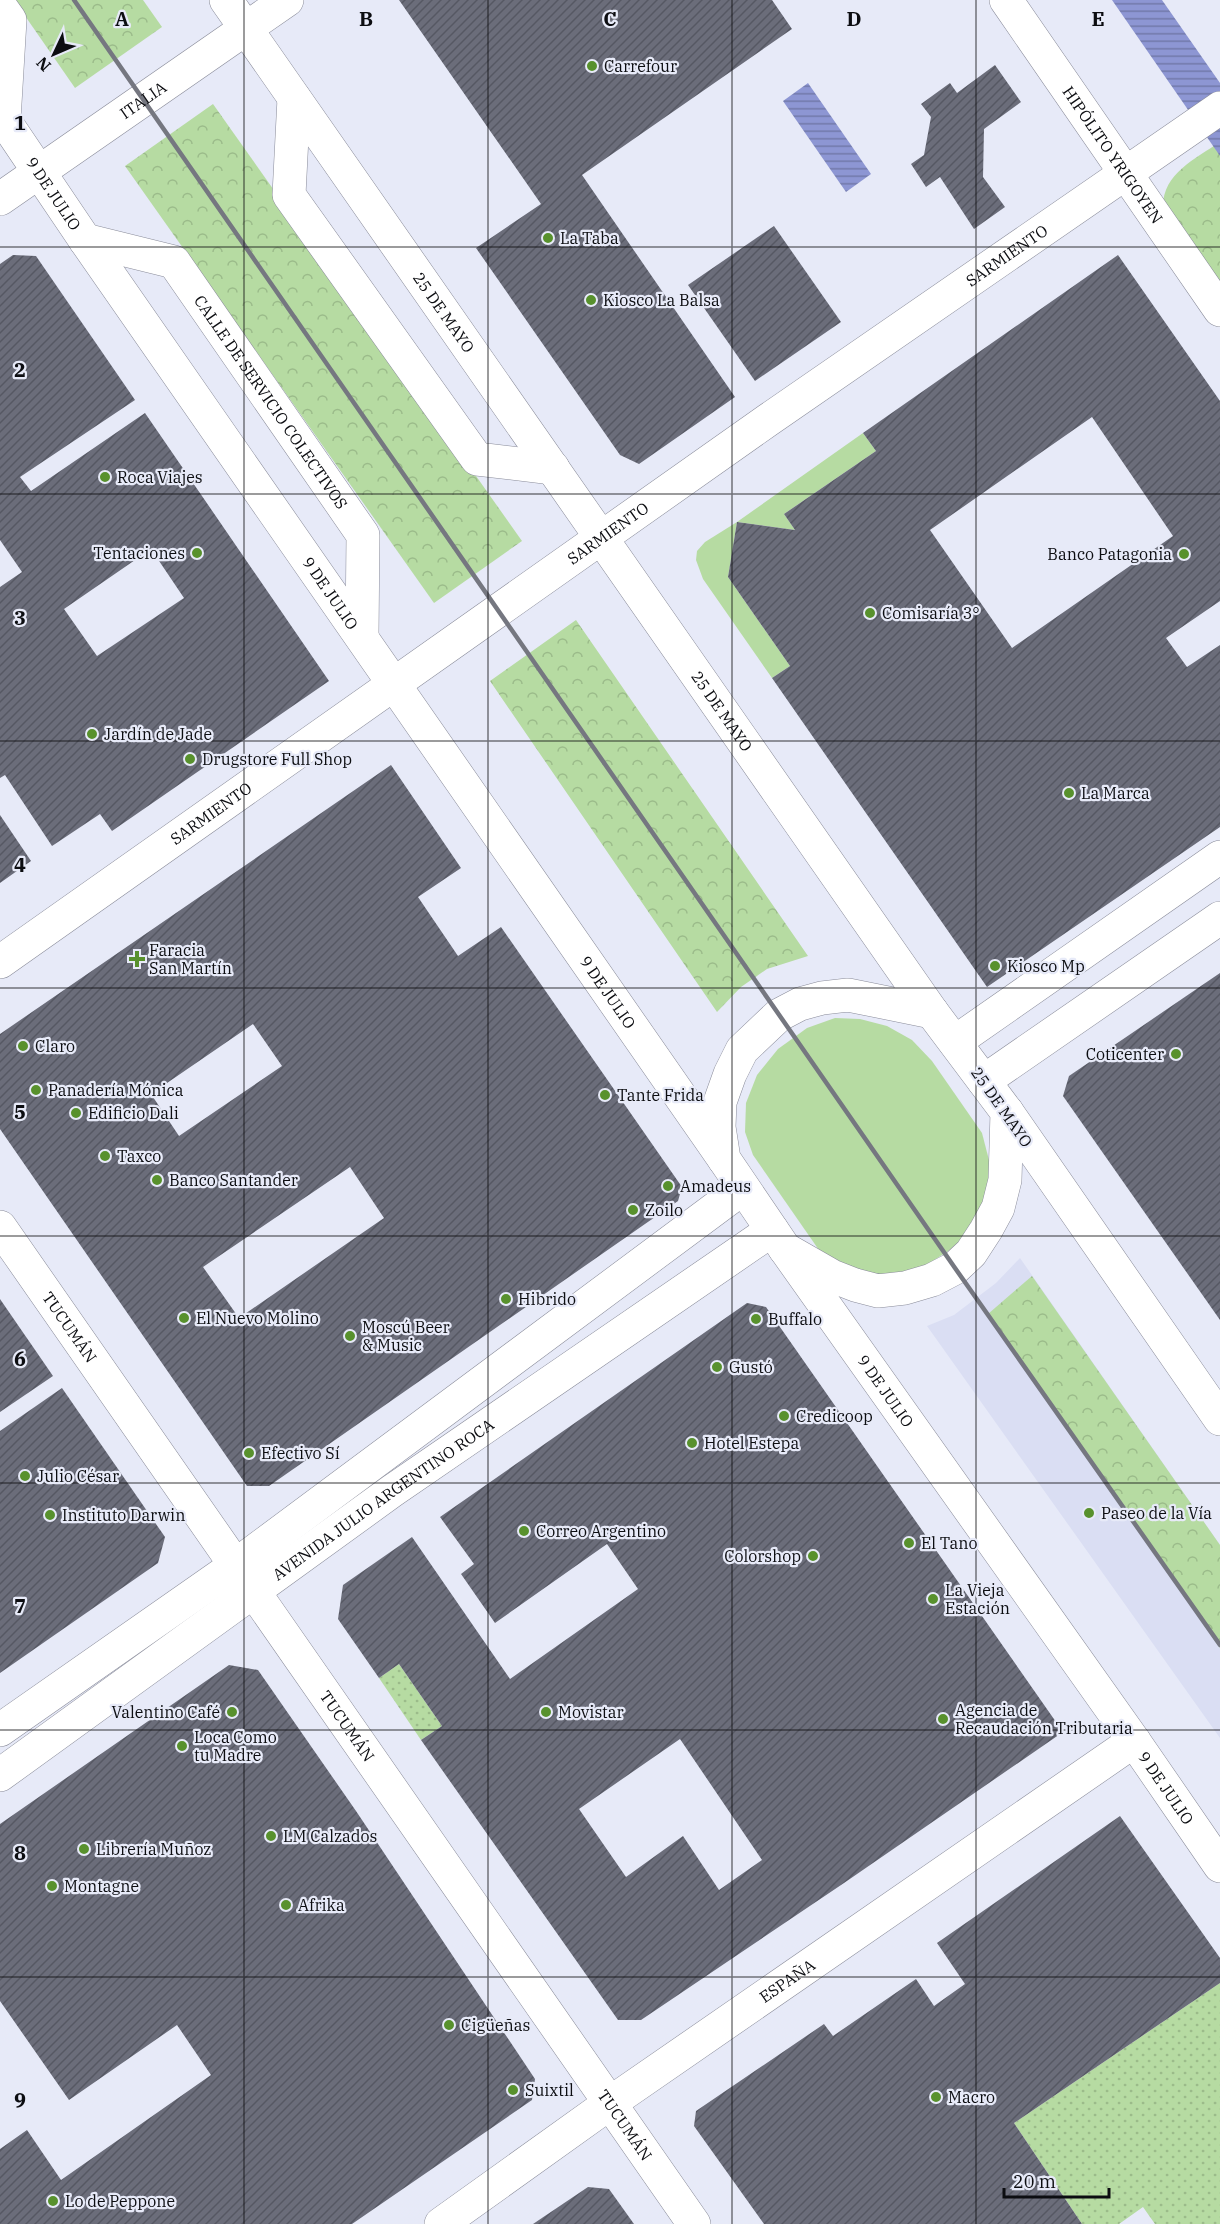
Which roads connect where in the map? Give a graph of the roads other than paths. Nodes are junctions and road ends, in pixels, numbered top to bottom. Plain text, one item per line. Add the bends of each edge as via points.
1 (226, 0) edge
2 (287, 0) edge
3 (1006, 0) edge
4 (0, 6) edge
5 (246, 28) junction
6 (294, 98) junction
7 (1220, 108) edge
8 (2, 117) edge
9 (40, 172) junction
10 (1126, 173) junction
11 (0, 199) edge
12 (85, 240) junction
13 (1220, 310) edge
14 (553, 468) junction
15 (602, 538) junction
16 (362, 636) junction
17 (395, 683) junction
18 (1220, 857) edge
19 (1220, 918) edge
20 (0, 962) edge
21 (932, 1012) junction
22 (955, 1042) junction
23 (984, 1081) junction
24 (1007, 1112) junction
25 (724, 1159) junction
26 (743, 1188) junction
27 (0, 1227) edge
28 (779, 1239) junction
29 (1220, 1419) edge
30 (236, 1565) junction
31 (254, 1593) junction
32 (0, 1730) edge
33 (1134, 1741) junction
34 (0, 1775) edge
35 (1220, 1866) edge
36 (610, 2103) junction
37 (441, 2224) edge
38 (694, 2224) edge

1 - 5 main road, 25 DE MAYO
2 - 5 main road, ITALIA
3 - 10 main road, HIPÓLITO YRIGOYEN
4 - 8 main road via 10,20
5 - 6 main road, 25 DE MAYO
5 - 9 main road, ITALIA
6 - 14 main road, 25 DE MAYO
6 - 14 main road via 289,195 477,459
7 - 10 main road, SARMIENTO
8 - 9 main road, 9 DE JULIO
9 - 11 main road, ITALIA
9 - 12 main road, 9 DE JULIO
10 - 13 main road, HIPÓLITO YRIGOYEN
10 - 15 main road, SARMIENTO
12 - 16 main road, 9 DE JULIO
12 - 16 main road, CALLE DE SERVICIO COLECTIVOS via 174,262 363,535
14 - 15 main road, 25 DE MAYO
15 - 17 main road, SARMIENTO
15 - 21 main road, 25 DE MAYO
16 - 17 main road, 9 DE JULIO
17 - 20 main road, SARMIENTO
17 - 25 main road, 9 DE JULIO
18 - 22 main road
19 - 23 main road
21 - 22 main road, 25 DE MAYO
21 - 25 main road via 848,995 800,1004 779,1015 742,1050 730,1074 720,1102
22 - 23 main road, 25 DE MAYO
23 - 24 main road, 25 DE MAYO
24 - 28 main road via 1005,1179 998,1208 976,1245 955,1268 906,1288 878,1291 832,1276
24 - 29 main road, 25 DE MAYO
25 - 26 main road, 9 DE JULIO
26 - 28 main road, 9 DE JULIO
26 - 30 main road, AVENIDA JULIO ARGENTINO ROCA
27 - 30 main road, TUCUMÁN
28 - 31 main road, AVENIDA JULIO ARGENTINO ROCA via 392,1491
28 - 33 main road, 9 DE JULIO
30 - 31 main road, TUCUMÁN
30 - 32 main road, AVENIDA JULIO ARGENTINO ROCA
31 - 34 main road, AVENIDA JULIO ARGENTINO ROCA
31 - 36 main road, TUCUMÁN
33 - 35 main road, 9 DE JULIO
33 - 36 main road, ESPAÑA
36 - 37 main road, ESPAÑA
36 - 38 main road, TUCUMÁN

